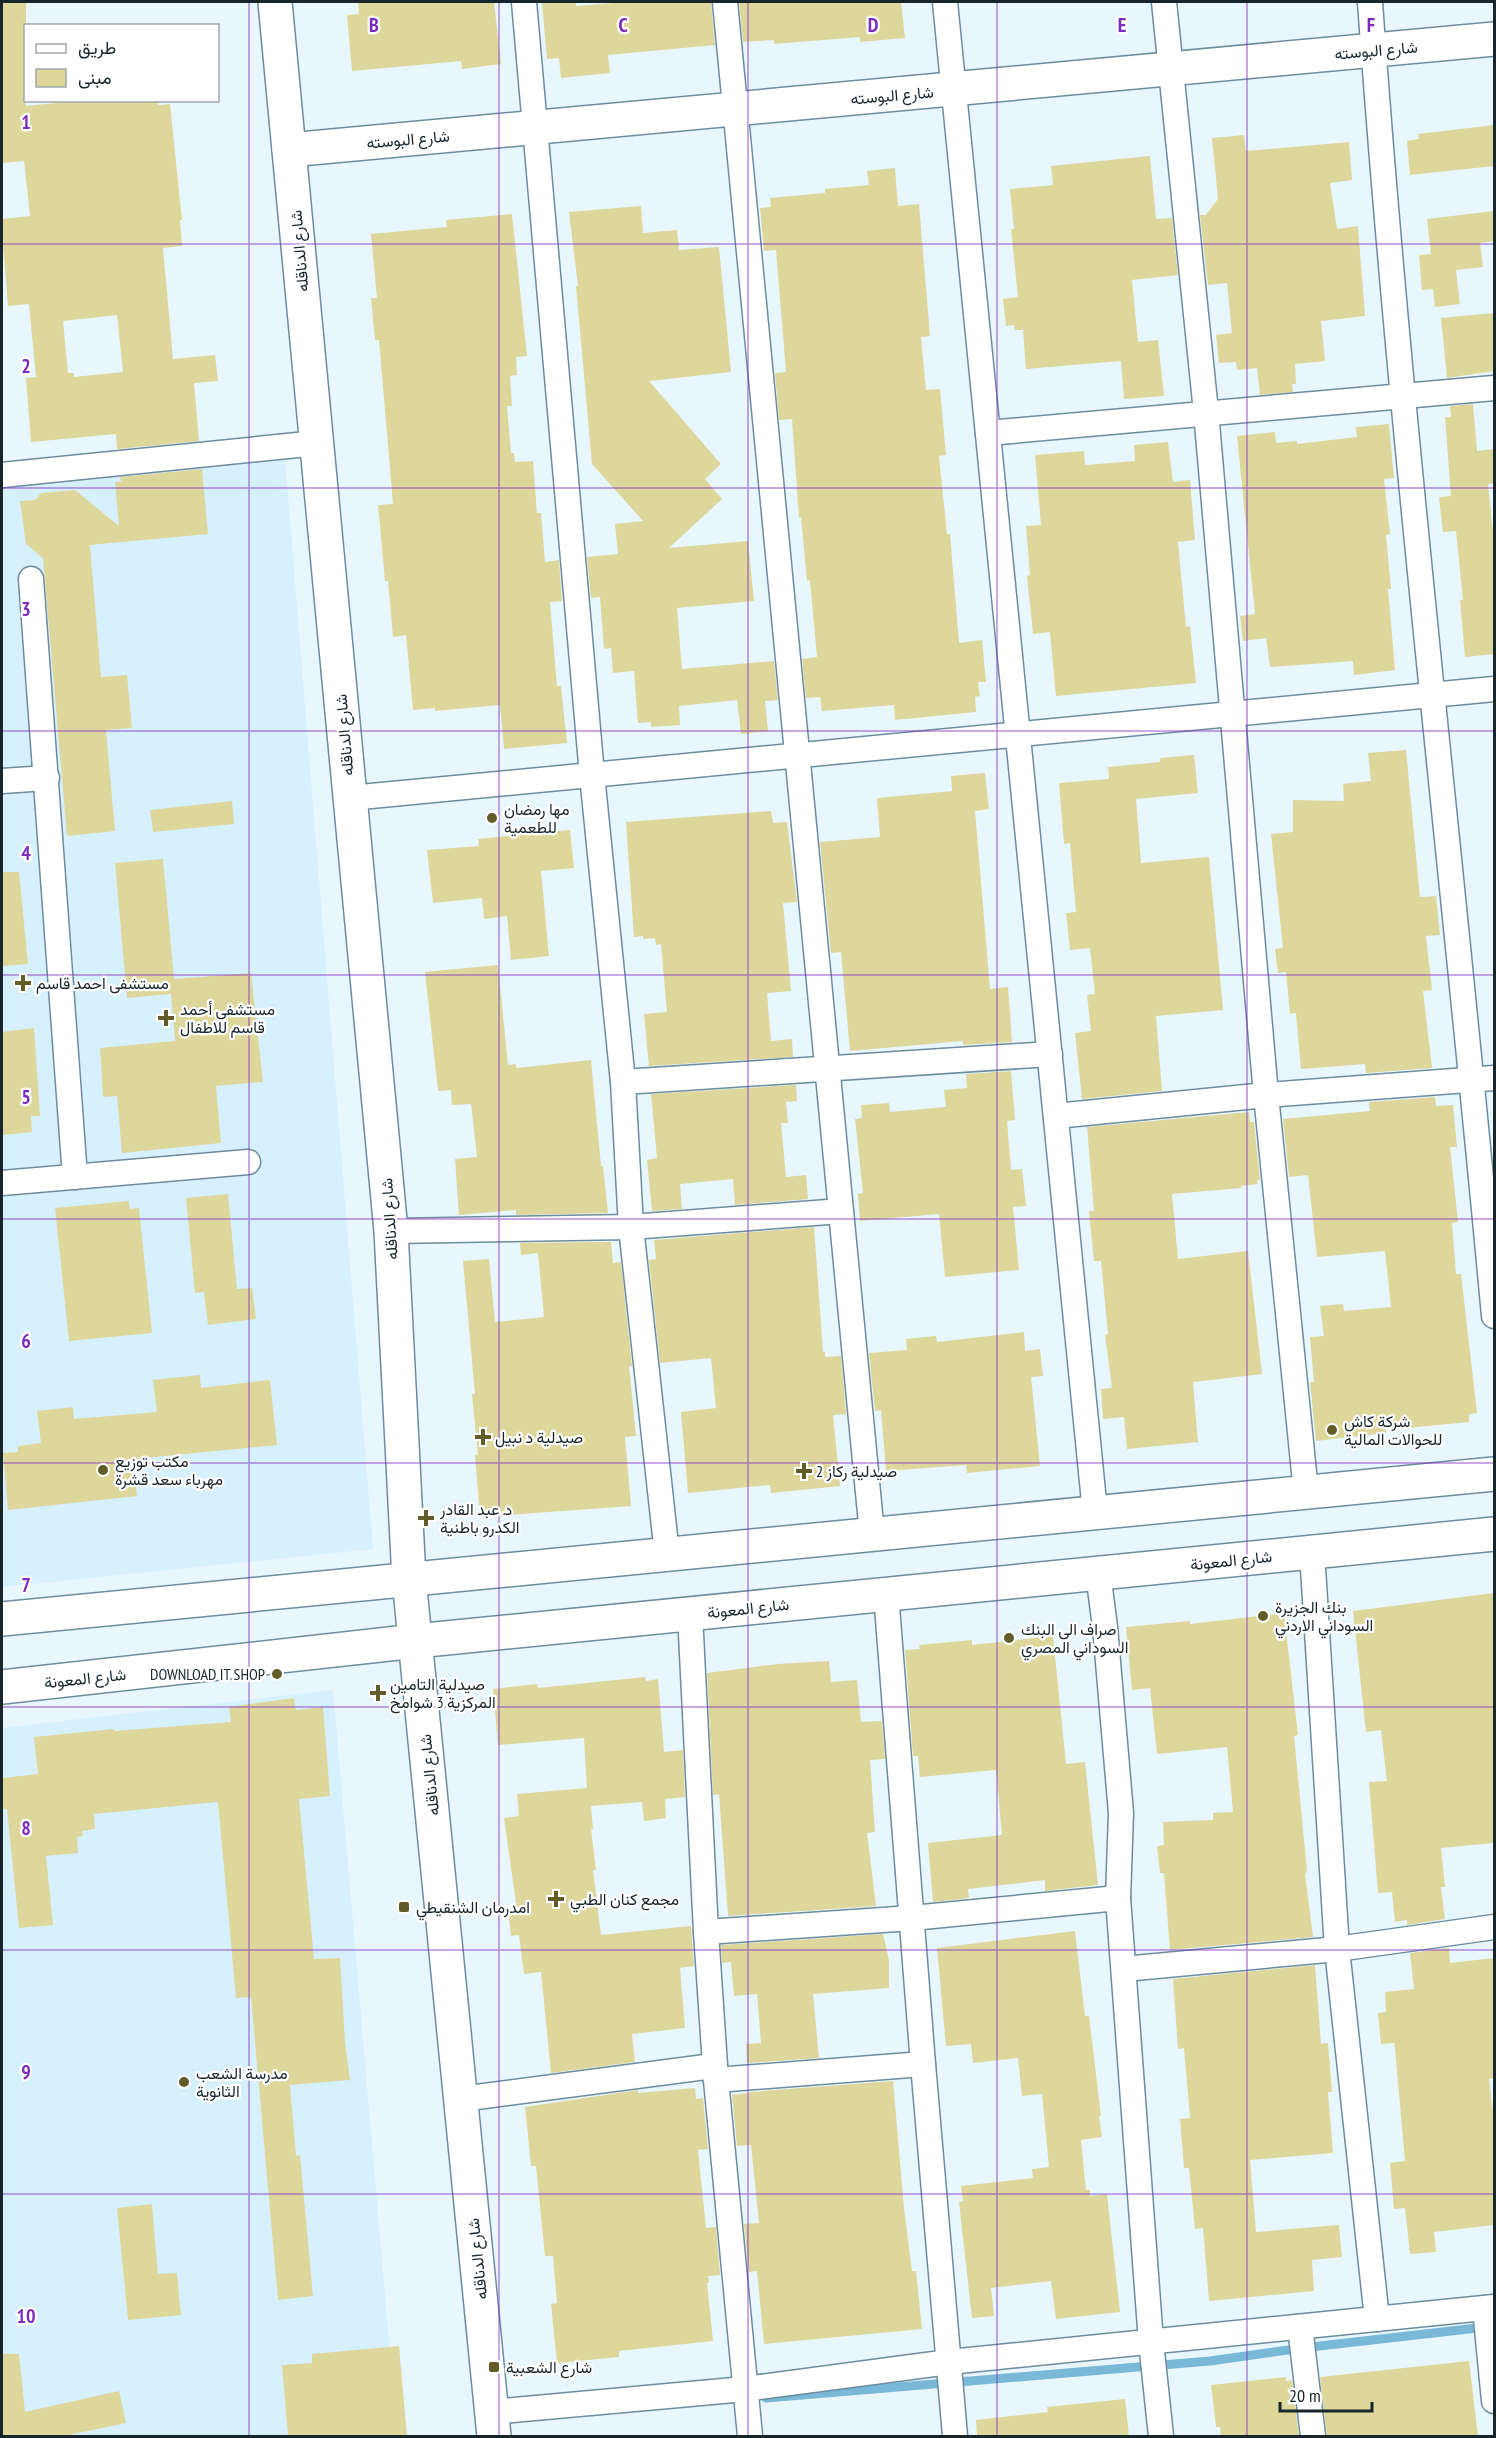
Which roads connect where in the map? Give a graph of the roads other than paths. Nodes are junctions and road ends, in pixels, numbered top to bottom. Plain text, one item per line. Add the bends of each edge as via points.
1 (275, 2) edge
2 (524, 2) edge
3 (725, 2) edge
4 (945, 2) edge
5 (1164, 2) edge
6 (1370, 2) edge
7 (1494, 39) edge
8 (1373, 51) junction
9 (1171, 69) junction
10 (954, 89) junction
11 (736, 109) junction
12 (536, 128) junction
13 (289, 150) junction
14 (1494, 388) edge
15 (1402, 397) junction
16 (1206, 412) junction
17 (988, 434) junction
18 (317, 443) junction
19 (2, 475) edge
20 (31, 579) dead end
21 (1494, 689) edge
22 (1432, 695) junction
23 (1232, 714) junction
24 (1018, 735) junction
25 (798, 756) junction
26 (592, 775) junction
27 (47, 778) junction
28 (2, 781) edge
29 (350, 798) junction
30 (1050, 1054) junction
31 (828, 1068) junction
32 (1484, 1079) edge
33 (623, 1082) junction
34 (1266, 1095) junction
35 (1056, 1116) junction
36 (248, 1162) dead end
37 (75, 1177) junction
38 (2, 1183) edge
39 (841, 1211) junction
40 (631, 1227) junction
41 (391, 1231) junction
42 (1494, 1316) edge
43 (1494, 1473) edge
44 (1306, 1492) junction
45 (1095, 1512) junction
46 (872, 1534) junction
47 (1494, 1534) edge
48 (1312, 1552) junction
49 (667, 1554) junction
50 (1098, 1573) junction
51 (410, 1579) junction
52 (886, 1594) junction
53 (690, 1614) junction
54 (2, 1620) edge
55 (416, 1641) junction
56 (2, 1687) edge
57 (1118, 1898) junction
58 (912, 1918) junction
59 (1494, 1927) edge
60 (706, 1932) junction
61 (1337, 1949) junction
62 (1124, 1969) junction
63 (923, 2064) junction
64 (716, 2080) junction
65 (461, 2099) junction
66 (1490, 2307) edge
67 (1377, 2319) junction
68 (1300, 2327) junction
69 (1151, 2342) junction
70 (950, 2362) junction
71 (745, 2389) junction
72 (1494, 2401) edge
73 (493, 2424) edge
74 (750, 2436) edge
75 (955, 2436) edge
76 (1161, 2436) edge
77 (1313, 2436) edge

1 - 13 main road, شارع الدناقله
2 - 12 street
3 - 11 street
4 - 10 street
5 - 9 street
6 - 8 street
7 - 8 main road, شارع البوسته
8 - 9 main road, شارع البوسته
8 - 15 street
9 - 10 main road, شارع البوسته
9 - 16 street
10 - 11 main road, شارع البوسته
10 - 17 street
11 - 12 main road, شارع البوسته
11 - 25 street
12 - 13 main road, شارع البوسته
12 - 26 street
13 - 18 main road, شارع الدناقله
14 - 15 street
15 - 16 street
15 - 22 street
16 - 17 street
16 - 23 street
17 - 24 street
18 - 19 street
18 - 29 main road, شارع الدناقله
20 - 27 street
21 - 22 street
22 - 23 street
22 - 32 street
23 - 24 street
23 - 34 street
24 - 25 street
24 - 30 street
25 - 26 street
25 - 31 street
26 - 29 street
26 - 33 street
27 - 28 street
27 - 37 street
29 - 41 main road, شارع الدناقله
30 - 31 street
30 - 35 street
31 - 33 street
31 - 39 street
32 - 34 street
32 - 42 street
33 - 40 street
34 - 35 street
34 - 44 street
35 - 45 street
36 - 37 street
37 - 38 street
39 - 40 street
39 - 46 street
40 - 41 street
40 - 49 street
41 - 51 main road, شارع الدناقله
43 - 44 main road
44 - 45 main road
45 - 46 main road
46 - 49 main road
47 - 48 main road, شارع المعونة
48 - 50 main road, شارع المعونة
48 - 61 street
49 - 51 main road
50 - 52 main road, شارع المعونة
50 - 57 street via 1121,1813
51 - 54 main road
51 - 55 main road, شارع الدناقله
52 - 53 main road, شارع المعونة
52 - 58 street
53 - 55 main road, شارع المعونة
53 - 60 street
55 - 56 main road, شارع المعونة
55 - 65 main road, شارع الدناقله
57 - 58 street
57 - 62 street
58 - 60 street
58 - 63 street
59 - 61 street
60 - 64 street
61 - 62 street
61 - 67 street
62 - 69 street
63 - 64 street
63 - 70 street
64 - 65 street via 713,2066
64 - 71 street
65 - 73 main road, شارع الدناقله
66 - 67 street
66 - 72 street
67 - 68 street
68 - 69 street
68 - 77 street
69 - 70 street
69 - 76 street
70 - 71 street
70 - 75 street
71 - 73 street
71 - 74 street

